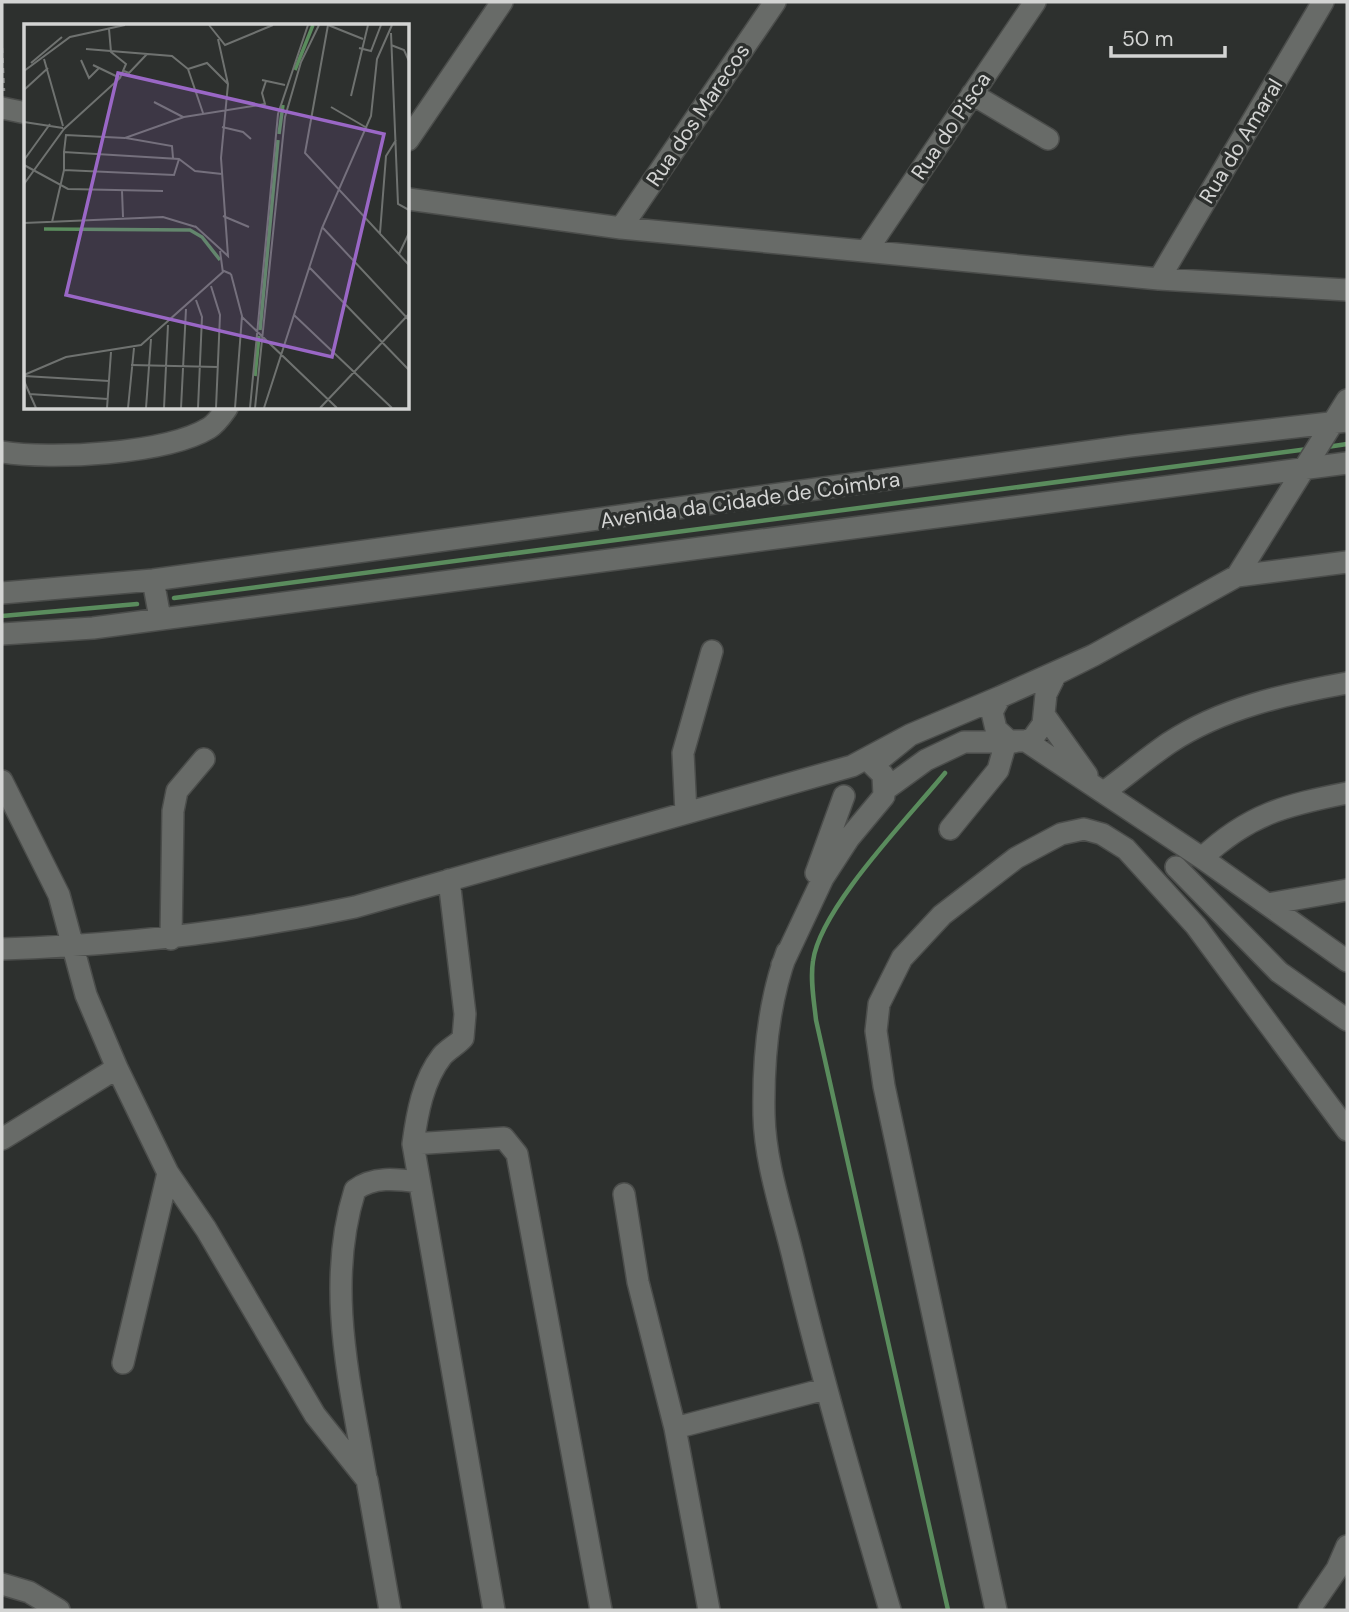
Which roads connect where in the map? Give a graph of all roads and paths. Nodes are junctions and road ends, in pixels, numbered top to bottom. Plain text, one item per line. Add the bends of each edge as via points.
1 (502, 2) edge
2 (775, 2) edge
3 (1035, 2) edge
4 (1323, 2) edge
5 (2, 48) edge
6 (972, 94) junction
7 (3, 108) edge
8 (24, 113) edge
9 (410, 137) edge
10 (1048, 139) dead end
11 (410, 199) edge
12 (621, 228) junction
13 (867, 250) junction
14 (1159, 279) junction
15 (1347, 290) edge
16 (1347, 400) edge
17 (225, 410) edge
18 (1336, 426) edge
19 (2, 452) edge
20 (1347, 463) edge
21 (1307, 465) junction
22 (1347, 562) edge
23 (1237, 576) junction
24 (153, 580) junction
25 (2, 593) edge
26 (160, 618) junction
27 (2, 634) edge
28 (712, 651) dead end
29 (1094, 655) junction
30 (1347, 683) edge
31 (1004, 694) junction
32 (1044, 711) junction
33 (910, 734) junction
34 (1016, 742) junction
35 (204, 759) dead end
36 (852, 766) junction
37 (2, 781) edge
38 (791, 784) junction
39 (1100, 788) junction
40 (843, 791) junction
41 (1347, 793) edge
42 (883, 795) junction
43 (687, 813) junction
44 (950, 829) dead end
45 (1202, 858) junction
46 (1176, 867) dead end
47 (449, 880) junction
48 (1347, 890) edge
49 (1268, 904) junction
50 (172, 939) junction
51 (72, 948) junction
52 (2, 949) edge
53 (1347, 961) edge
54 (782, 965) junction
55 (1347, 1020) edge
56 (117, 1068) junction
57 (1347, 1130) edge
58 (2, 1139) edge
59 (413, 1144) junction
60 (168, 1173) junction
61 (418, 1182) junction
62 (624, 1194) dead end
63 (123, 1363) dead end
64 (825, 1389) junction
65 (675, 1428) junction
66 (367, 1480) junction
67 (1347, 1546) edge
68 (2, 1584) edge
69 (27, 1601) edge
70 (59, 1610) edge
71 (390, 1610) edge
72 (495, 1610) edge
73 (601, 1610) edge
74 (709, 1610) edge
75 (890, 1610) edge
76 (996, 1610) edge
77 (1309, 1610) edge

1 - 9 street
2 - 12 street, Rua dos Marecos
3 - 6 street, Rua do Pisca
4 - 14 street, Rua do Amaral
5 - 7 path
6 - 10 street
6 - 13 street, Rua do Pisca
7 - 8 street
11 - 12 street
12 - 13 street
13 - 14 street
14 - 15 street
16 - 18 street
17 - 19 street via 211,427 165,444 30,456
18 - 21 street
18 - 24 street, Avenida da Cidade de Coimbra via 1130,446
20 - 21 street, Avenida da Cidade de Coimbra
21 - 23 street
21 - 26 street, Avenida da Cidade de Coimbra
22 - 23 street
23 - 29 street
24 - 25 street, Avenida da Cidade de Coimbra
24 - 26 street
26 - 27 street, Avenida da Cidade de Coimbra
28 - 43 street via 683,753
29 - 31 street
29 - 32 street via 1056,674
30 - 39 street via 1228,713 1171,742
31 - 32 street via 1016,690 1032,694
31 - 33 street
31 - 34 street via 992,712 996,729
32 - 34 street via 1040,732
32 - 39 street
33 - 36 street
33 - 42 street via 873,765 884,775
34 - 39 street
34 - 42 street via 964,743 926,760
34 - 44 street
35 - 50 street via 181,784 173,811
36 - 38 street
36 - 40 street via 842,778
37 - 51 street via 59,895
38 - 40 street
38 - 43 street
39 - 45 street
40 - 42 street via 860,808
40 - 54 street
41 - 45 street via 1263,814 1241,825
42 - 54 street via 823,878
43 - 47 street
45 - 49 street
46 - 55 street via 1279,972
47 - 50 street via 290,921
47 - 59 street via 465,1014 463,1038 444,1054 426,1084
48 - 49 street
49 - 53 street
50 - 51 street
51 - 52 street
51 - 56 street
54 - 64 street via 766,1060 764,1117 769,1157
56 - 58 street
56 - 60 street
57 - 76 street via 1196,926 1126,849 1102,834 1084,829 1061,834 1016,858 942,915 902,958 879,1004 880,1059
59 - 61 street
59 - 73 street via 504,1138 516,1154
60 - 63 street
60 - 66 street via 206,1229 314,1415
61 - 66 street via 392,1179 355,1190 340,1266 343,1335
61 - 72 street
62 - 65 street via 638,1282
64 - 65 street
64 - 75 street
65 - 74 street
66 - 71 street
67 - 77 street
68 - 69 street
69 - 70 street

